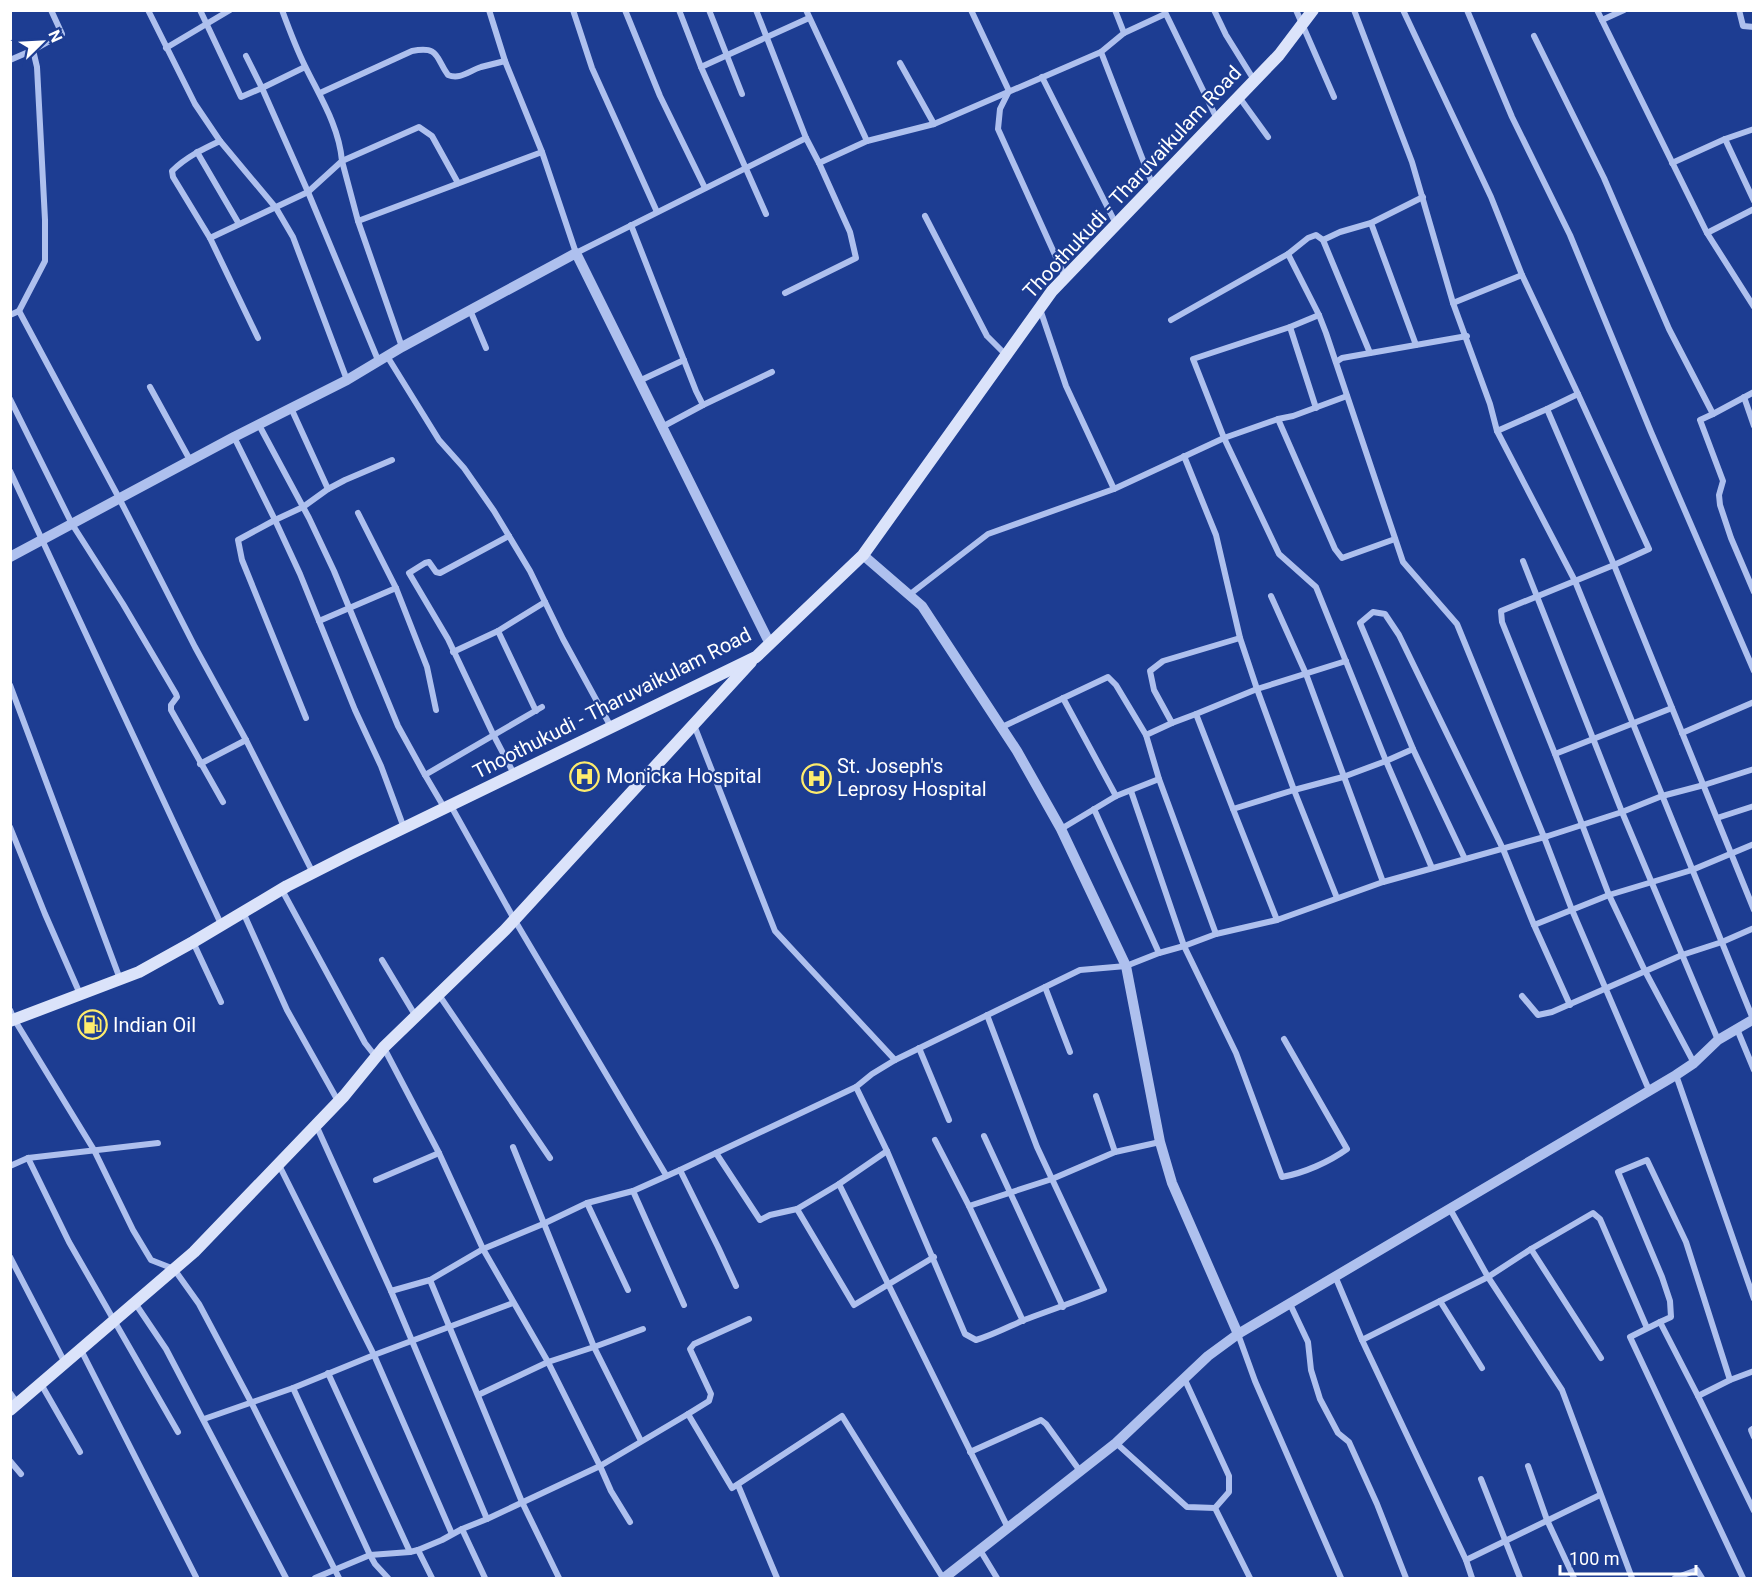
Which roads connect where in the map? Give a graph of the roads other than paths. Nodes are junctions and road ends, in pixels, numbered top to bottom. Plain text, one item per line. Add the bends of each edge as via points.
1 (51, 10) edge
2 (148, 10) edge
3 (200, 10) edge
4 (230, 10) edge
5 (282, 10) edge
6 (489, 10) edge
7 (573, 10) edge
8 (625, 10) edge
9 (679, 10) edge
10 (709, 10) edge
11 (756, 10) edge
12 (806, 10) edge
13 (971, 10) edge
14 (1114, 10) edge
15 (1214, 10) edge
16 (1296, 10) edge
17 (1313, 10) edge
18 (1353, 10) edge
19 (1403, 10) edge
20 (1467, 10) edge
21 (1597, 10) edge
22 (1624, 10) edge
23 (1739, 10) edge
24 (1165, 12) edge
25 (809, 18) junction
26 (1602, 21) junction
27 (207, 23) junction
28 (1303, 23) junction
29 (1754, 27) edge
30 (1124, 33) junction
31 (766, 36) junction
32 (1534, 36) dead end
33 (166, 48) junction
34 (33, 50) junction
35 (1101, 52) junction
36 (726, 54) junction
37 (246, 56) dead end
38 (10, 60) edge
39 (505, 61) junction
40 (900, 63) dead end
41 (305, 66) junction
42 (701, 67) junction
43 (1042, 77) junction
44 (1254, 81) junction
45 (262, 88) junction
46 (1010, 91) junction
47 (320, 93) junction
48 (742, 94) dead end
49 (1239, 96) junction
50 (1334, 97) dead end
51 (1217, 119) junction
52 (934, 124) junction
53 (1754, 129) edge
54 (1268, 136) dead end
55 (806, 138) junction
56 (1725, 138) junction
57 (220, 141) junction
58 (867, 141) junction
59 (197, 152) junction
60 (542, 152) junction
61 (342, 161) junction
62 (819, 163) junction
63 (1672, 163) junction
64 (745, 168) junction
65 (458, 183) junction
66 (1153, 186) junction
67 (705, 188) junction
68 (308, 192) junction
69 (1423, 197) junction
70 (1754, 201) edge
71 (276, 208) junction
72 (1754, 209) edge
73 (657, 212) junction
74 (766, 214) dead end
75 (926, 216) dead end
76 (358, 221) junction
77 (1371, 223) junction
78 (239, 224) junction
79 (1116, 224) junction
80 (631, 225) junction
81 (1707, 233) junction
82 (210, 238) junction
83 (1323, 240) junction
84 (576, 253) junction
85 (1288, 254) junction
86 (1522, 275) junction
87 (1065, 277) junction
88 (785, 293) dead end
89 (1453, 303) junction
90 (1754, 306) edge
91 (1040, 307) junction
92 (470, 309) junction
93 (19, 311) junction
94 (10, 315) edge
95 (1319, 315) junction
96 (1171, 320) dead end
97 (1290, 327) junction
98 (1467, 336) junction
99 (258, 338) dead end
100 (1416, 345) junction
101 (402, 347) junction
102 (486, 348) dead end
103 (1371, 353) junction
104 (1005, 354) junction
105 (382, 358) junction
106 (684, 360) junction
107 (1336, 362) junction
108 (772, 372) dead end
109 (346, 380) junction
110 (639, 381) junction
111 (150, 387) dead end
112 (1754, 392) edge
113 (1578, 394) junction
114 (1347, 396) junction
115 (1744, 397) junction
116 (10, 399) edge
117 (703, 405) junction
118 (291, 407) junction
119 (1316, 408) junction
120 (1546, 409) junction
121 (1713, 414) junction
122 (1278, 419) junction
123 (259, 425) junction
124 (1754, 426) edge
125 (662, 427) junction
126 (1497, 431) junction
127 (234, 437) junction
128 (1224, 438) junction
129 (1184, 456) junction
130 (190, 460) junction
131 (392, 460) dead end
132 (10, 471) edge
133 (328, 489) junction
134 (1114, 489) junction
135 (119, 498) junction
136 (303, 507) junction
137 (358, 513) dead end
138 (275, 520) junction
139 (72, 524) junction
140 (509, 536) junction
141 (42, 539) junction
142 (1395, 539) junction
143 (863, 555) junction
144 (10, 557) edge
145 (1523, 561) dead end
146 (1614, 565) junction
147 (1575, 581) junction
148 (396, 588) junction
149 (1754, 592) edge
150 (909, 595) junction
151 (1271, 596) dead end
152 (1537, 596) junction
153 (545, 602) junction
154 (350, 608) junction
155 (319, 621) junction
156 (498, 631) junction
157 (1240, 638) junction
158 (770, 645) junction
159 (453, 652) junction
160 (756, 657) junction
161 (1346, 661) junction
162 (1754, 671) edge
163 (1306, 674) junction
164 (10, 685) edge
165 (1257, 689) junction
166 (1063, 698) junction
167 (1754, 702) edge
168 (1672, 708) junction
169 (436, 710) dead end
170 (1196, 714) junction
171 (306, 718) dead end
172 (1172, 723) junction
173 (1634, 723) junction
174 (694, 724) junction
175 (611, 727) junction
176 (1002, 727) junction
177 (1682, 733) junction
178 (493, 734) junction
179 (1146, 735) junction
180 (1592, 739) junction
181 (246, 740) junction
182 (1413, 749) junction
183 (1555, 754) junction
184 (1386, 761) junction
185 (200, 764) junction
186 (1754, 769) edge
187 (515, 774) junction
188 (425, 775) junction
189 (1343, 777) junction
190 (1159, 779) junction
191 (1704, 785) junction
192 (1294, 790) junction
193 (1131, 791) junction
194 (1662, 795) junction
195 (1116, 796) junction
196 (223, 802) dead end
197 (1754, 806) edge
198 (448, 807) junction
199 (1094, 809) junction
200 (1233, 809) junction
201 (1622, 812) junction
202 (1717, 818) junction
203 (1583, 825) junction
204 (10, 827) edge
205 (405, 828) junction
206 (1061, 829) junction
207 (1544, 837) junction
208 (1754, 844) edge
209 (1503, 849) junction
210 (1731, 854) junction
211 (1465, 859) junction
212 (1432, 868) junction
213 (1692, 870) junction
214 (313, 873) junction
215 (1383, 882) junction
216 (1651, 882) junction
217 (282, 889) junction
218 (1609, 894) junction
219 (1337, 898) junction
220 (1572, 910) junction
221 (1754, 910) edge
222 (243, 911) junction
223 (514, 919) junction
224 (1277, 920) junction
225 (221, 924) junction
226 (1534, 925) junction
227 (1754, 928) edge
228 (1216, 934) junction
229 (193, 942) junction
230 (1722, 942) junction
231 (1184, 946) junction
232 (1159, 952) junction
233 (1682, 955) junction
234 (382, 960) dead end
235 (1126, 966) junction
236 (1645, 971) junction
237 (120, 979) junction
238 (1045, 987) junction
239 (1605, 989) junction
240 (81, 994) junction
241 (439, 995) junction
242 (1522, 996) dead end
243 (221, 1002) dead end
244 (1570, 1005) junction
245 (416, 1015) junction
246 (987, 1015) junction
247 (12, 1017) edge
248 (1753, 1019) edge
249 (1737, 1029) junction
250 (1284, 1039) dead end
251 (1719, 1040) junction
252 (919, 1048) junction
253 (380, 1052) junction
254 (1070, 1052) dead end
255 (895, 1060) junction
256 (1694, 1063) junction
257 (1754, 1070) edge
258 (1677, 1075) junction
259 (856, 1087) junction
260 (1649, 1090) junction
261 (1096, 1096) dead end
262 (339, 1102) junction
263 (949, 1120) dead end
264 (316, 1125) junction
265 (984, 1136) dead end
266 (935, 1140) dead end
267 (1160, 1142) junction
268 (158, 1143) dead end
269 (513, 1147) dead end
270 (94, 1150) junction
271 (887, 1151) junction
272 (1114, 1152) junction
273 (439, 1153) junction
274 (716, 1153) junction
275 (28, 1158) junction
276 (550, 1158) dead end
277 (278, 1164) junction
278 (10, 1166) edge
279 (680, 1170) junction
280 (666, 1175) junction
281 (1052, 1179) junction
282 (376, 1180) dead end
283 (839, 1184) junction
284 (633, 1191) junction
285 (1011, 1193) junction
286 (587, 1203) junction
287 (969, 1206) junction
288 (797, 1209) junction
289 (1450, 1209) junction
290 (543, 1224) junction
291 (483, 1248) junction
292 (1531, 1249) junction
293 (10, 1257) edge
294 (934, 1257) junction
295 (174, 1269) junction
296 (1335, 1276) junction
297 (1488, 1277) junction
298 (430, 1280) junction
299 (889, 1284) junction
300 (736, 1286) dead end
301 (628, 1290) dead end
302 (391, 1291) junction
303 (1754, 1299) edge
304 (1440, 1301) junction
305 (135, 1303) junction
306 (513, 1304) junction
307 (1290, 1304) junction
308 (684, 1305) dead end
309 (1063, 1307) junction
310 (749, 1319) dead end
311 (114, 1321) junction
312 (1023, 1321) junction
313 (1660, 1322) junction
314 (450, 1328) junction
315 (1647, 1328) junction
316 (643, 1329) dead end
317 (1239, 1334) junction
318 (1362, 1340) junction
319 (413, 1341) junction
320 (594, 1347) junction
321 (81, 1350) junction
322 (374, 1355) junction
323 (1601, 1358) dead end
324 (548, 1362) junction
325 (65, 1363) junction
326 (1482, 1368) dead end
327 (1754, 1371) edge
328 (328, 1373) junction
329 (1185, 1380) junction
330 (1730, 1380) junction
331 (41, 1384) junction
332 (293, 1388) junction
333 (10, 1393) edge
334 (478, 1395) junction
335 (1698, 1396) junction
336 (251, 1402) junction
337 (14, 1407) edge
338 (688, 1414) junction
339 (204, 1419) junction
340 (1754, 1428) edge
341 (178, 1432) dead end
342 (1754, 1437) edge
343 (641, 1441) junction
344 (1116, 1443) junction
345 (80, 1452) dead end
346 (970, 1452) junction
347 (10, 1461) edge
348 (600, 1466) junction
349 (1528, 1466) dead end
350 (1080, 1471) junction
351 (21, 1474) dead end
352 (1481, 1479) dead end
353 (738, 1485) junction
354 (1600, 1495) junction
355 (522, 1502) junction
356 (1215, 1508) junction
357 (1754, 1511) edge
358 (487, 1519) junction
359 (1547, 1520) junction
360 (630, 1522) dead end
361 (1008, 1528) junction
362 (462, 1529) junction
363 (452, 1534) junction
364 (1506, 1541) junction
365 (418, 1550) junction
366 (980, 1550) junction
367 (410, 1552) junction
368 (370, 1556) junction
369 (1466, 1560) junction
370 (334, 1570) junction
371 (196, 1577) dead end
372 (285, 1578) edge
373 (315, 1578) edge
374 (339, 1578) edge
375 (388, 1578) edge
376 (432, 1578) edge
377 (485, 1578) edge
378 (559, 1578) edge
379 (777, 1578) edge
380 (943, 1578) edge
381 (997, 1578) edge
382 (1250, 1578) edge
383 (1341, 1578) edge
384 (1406, 1578) edge
385 (1472, 1578) edge
386 (1520, 1578) edge
387 (1574, 1578) edge
388 (1632, 1578) edge
389 (1675, 1578) edge
390 (1702, 1578) edge
391 (1743, 1578) edge

1 - 34 street via 62,34
2 - 33 street
3 - 27 street
4 - 27 street
5 - 41 street
6 - 39 street
7 - 73 street via 592,68
8 - 67 street via 660,96
9 - 42 street
10 - 36 street
11 - 31 street
12 - 25 street
13 - 46 street
14 - 30 street
15 - 44 street
16 - 28 street
17 - 28 main road, Thoothukudi - Tharuvaikulam Road
18 - 69 street
19 - 86 street via 1491,197
20 - 162 street via 1512,117 1570,235
21 - 26 street
22 - 26 street
23 - 29 street via 1743,26
24 - 30 street
24 - 51 street
25 - 31 street
25 - 58 street
26 - 63 street
27 - 33 street
27 - 45 street via 241,97
28 - 44 main road, Thoothukudi - Tharuvaikulam Road
28 - 50 street
30 - 35 street
31 - 36 street
31 - 55 street
32 - 121 street
33 - 57 street via 195,104
34 - 38 street
34 - 93 street via 37,67 45,261
35 - 43 street
35 - 66 street
36 - 42 street
36 - 48 street
37 - 45 street
39 - 47 street via 452,77 433,51 412,51
39 - 60 street
40 - 52 street
41 - 45 street
41 - 47 street
42 - 64 street
43 - 46 street
43 - 79 street
44 - 49 main road, Thoothukudi - Tharuvaikulam Road
45 - 68 street
46 - 52 street
46 - 87 street via 1000,109 998,129
47 - 61 street via 340,144
49 - 51 main road, Thoothukudi - Tharuvaikulam Road
49 - 54 street
51 - 66 main road, Thoothukudi - Tharuvaikulam Road
52 - 58 street
53 - 56 street
55 - 62 street
55 - 64 street
56 - 63 street
56 - 70 street
57 - 59 street
57 - 71 street
58 - 62 street
59 - 78 street
59 - 82 street via 172,171
60 - 65 street
60 - 84 street
61 - 65 street via 419,127 432,136
61 - 68 street
61 - 76 street
62 - 88 street via 850,231 856,258
63 - 81 street
64 - 67 street
64 - 74 street
65 - 76 street
66 - 79 main road, Thoothukudi - Tharuvaikulam Road
67 - 73 street
68 - 71 street
68 - 105 street
69 - 77 street
69 - 89 street
71 - 78 street
71 - 109 street via 293,237
72 - 81 street
73 - 80 street
75 - 104 street via 987,336
76 - 101 street
77 - 83 street
77 - 100 street
78 - 82 street
79 - 87 main road, Thoothukudi - Tharuvaikulam Road
80 - 84 street
80 - 106 street
81 - 90 street
82 - 99 street
83 - 85 street via 1316,235 1308,238
83 - 103 street
84 - 92 street
84 - 110 street
85 - 95 street
85 - 96 street
86 - 89 street
86 - 113 street
87 - 91 main road, Thoothukudi - Tharuvaikulam Road
89 - 98 street
91 - 104 main road, Thoothukudi - Tharuvaikulam Road
91 - 134 street via 1066,386
92 - 101 street
92 - 102 street
93 - 94 street
93 - 135 street
95 - 97 street
95 - 107 street
97 - 119 street
97 - 128 street via 1193,359
98 - 100 street
98 - 126 street
100 - 103 street
101 - 105 street
103 - 107 street
104 - 143 main road, Thoothukudi - Tharuvaikulam Road
105 - 109 street
105 - 140 street via 495,511
106 - 110 street
106 - 117 street
107 - 114 street
108 - 117 street
109 - 118 street
110 - 125 street
111 - 130 street
112 - 115 street
113 - 120 street
113 - 146 street via 1649,549
114 - 119 street
114 - 142 street
115 - 121 street
115 - 124 street
116 - 139 street
117 - 125 street
118 - 123 street
118 - 133 street
119 - 122 street
120 - 126 street
120 - 146 street
121 - 149 street via 1700,420 1723,481 1720,506
122 - 128 street
122 - 142 street via 1342,558
123 - 127 street
123 - 136 street
125 - 158 street
126 - 147 street
127 - 130 street
127 - 138 street
128 - 129 street
128 - 161 street via 1279,554 1316,587
129 - 134 street
129 - 157 street via 1216,535
130 - 135 street
131 - 133 street
132 - 141 street
133 - 136 street
134 - 150 street via 988,534
135 - 139 street
135 - 181 street
136 - 138 street
136 - 154 street
137 - 148 street
138 - 155 street
138 - 171 street via 238,540 242,560
139 - 141 street
139 - 185 street via 176,694 171,710
140 - 153 street
140 - 159 street via 440,573 429,562 409,573
141 - 144 street
141 - 225 street
142 - 207 street via 1403,562 1457,624
143 - 150 street
143 - 158 main road, Thoothukudi - Tharuvaikulam Road
145 - 152 street
146 - 147 street
146 - 168 street
147 - 152 street
147 - 173 street
148 - 154 street
148 - 169 street via 427,667
150 - 176 street via 922,606
151 - 163 street
152 - 180 street
152 - 183 street via 1502,611 1502,622
153 - 156 street
153 - 175 street
154 - 155 street
154 - 188 street via 398,726
155 - 205 street
156 - 159 street
156 - 178 street via 539,709
157 - 165 street
157 - 172 street via 1163,661 1150,671 1154,690
158 - 160 main road, Thoothukudi - Tharuvaikulam Road
159 - 178 street
160 - 174 main road
160 - 175 main road, Thoothukudi - Tharuvaikulam Road
161 - 163 street
161 - 184 street
163 - 165 street
163 - 189 street
164 - 237 street
165 - 170 street
165 - 192 street
166 - 176 street
166 - 179 street via 1108,677
166 - 195 street
167 - 177 street
168 - 173 street
168 - 177 street
170 - 172 street
170 - 200 street
172 - 179 street
173 - 180 street
173 - 194 street
174 - 223 main road
174 - 255 street via 775,931
175 - 187 main road, Thoothukudi - Tharuvaikulam Road
176 - 206 street
177 - 191 street
178 - 187 street
178 - 188 street
179 - 190 street
180 - 183 street
180 - 201 street
181 - 185 street
181 - 214 street
182 - 184 street
182 - 209 street via 1360,623 1373,612 1385,614 1398,635
182 - 211 street
183 - 203 street
184 - 189 street
184 - 212 street
185 - 196 street
186 - 191 street
187 - 198 main road, Thoothukudi - Tharuvaikulam Road
188 - 198 street
189 - 192 street
189 - 215 street
190 - 193 street
190 - 228 street
191 - 194 street
191 - 202 street
192 - 200 street
192 - 219 street
193 - 195 street
193 - 231 street
194 - 201 street
194 - 213 street
195 - 199 street
197 - 202 street
198 - 205 main road, Thoothukudi - Tharuvaikulam Road
198 - 223 street
199 - 206 street
199 - 232 street
200 - 224 street
201 - 203 street
201 - 216 street
202 - 210 street
203 - 207 street
203 - 218 street
204 - 240 street
205 - 214 main road, Thoothukudi - Tharuvaikulam Road
206 - 235 street
207 - 209 street
207 - 220 street
208 - 210 street
209 - 211 street
209 - 226 street
210 - 213 street
210 - 221 street
211 - 212 street
212 - 215 street
213 - 216 street
213 - 230 street
214 - 217 main road, Thoothukudi - Tharuvaikulam Road
215 - 219 street
216 - 218 street
216 - 233 street
217 - 222 main road, Thoothukudi - Tharuvaikulam Road
217 - 253 street via 365,1043
218 - 220 street
218 - 236 street
219 - 224 street
220 - 226 street
220 - 239 street
222 - 225 main road, Thoothukudi - Tharuvaikulam Road
222 - 262 street via 287,1010
223 - 241 main road
223 - 280 street
224 - 228 street
225 - 229 main road, Thoothukudi - Tharuvaikulam Road
226 - 244 street
227 - 230 street
228 - 231 street
229 - 237 main road, Thoothukudi - Tharuvaikulam Road
229 - 243 street
230 - 233 street
230 - 248 street
231 - 232 street
231 - 250 street via 1236,1053 1282,1177 1347,1149
232 - 235 street
233 - 236 street
233 - 251 street
234 - 245 street
235 - 238 street via 1080,970
235 - 267 street
236 - 239 street
236 - 256 street
237 - 240 main road, Thoothukudi - Tharuvaikulam Road
238 - 246 street
238 - 254 street
239 - 244 street
239 - 260 street
240 - 247 main road, Thoothukudi - Tharuvaikulam Road
241 - 245 main road
241 - 276 street
242 - 244 street via 1538,1015
245 - 253 main road
246 - 252 street
246 - 281 street
247 - 270 street
248 - 249 street
249 - 251 street
249 - 257 street
251 - 256 street
252 - 255 street
252 - 263 street
253 - 262 main road
253 - 273 street
255 - 259 street
256 - 258 street
258 - 260 street
258 - 303 street
259 - 271 street
259 - 274 street
260 - 289 street
261 - 272 street
262 - 264 main road
264 - 277 main road
264 - 302 street
265 - 285 street
266 - 287 street
267 - 272 street
267 - 317 street via 1172,1183
268 - 270 street
269 - 290 street
270 - 275 street
270 - 295 street via 151,1260
271 - 283 street
271 - 294 street
272 - 281 street
273 - 282 street
273 - 291 street
274 - 279 street
274 - 288 street via 760,1220
275 - 278 street
275 - 311 street
277 - 295 main road
277 - 322 street
279 - 280 street
279 - 300 street
280 - 284 street
281 - 285 street
281 - 309 street via 1104,1290
283 - 288 street
283 - 299 street
284 - 286 street
284 - 308 street
285 - 287 street
285 - 309 street
286 - 290 street
286 - 301 street
287 - 312 street
288 - 299 street via 854,1305
289 - 296 street
289 - 297 street
290 - 291 street
290 - 320 street
291 - 298 street
291 - 306 street
292 - 297 street
292 - 315 street via 1593,1213 1600,1219
292 - 323 street
293 - 325 street
294 - 299 street
294 - 312 street via 965,1334 976,1340
295 - 305 main road
295 - 336 street via 199,1304
296 - 307 street
296 - 318 street
297 - 304 street
297 - 354 street via 1562,1390
298 - 302 street
298 - 314 street
299 - 346 street
302 - 319 street
304 - 318 street
304 - 326 street
305 - 311 main road
305 - 339 street via 166,1349
306 - 314 street
306 - 324 street
307 - 317 street
307 - 384 street via 1308,1342 1320,1399 1338,1433 1349,1442
309 - 312 street
310 - 338 street via 690,1349 711,1394 709,1401
311 - 321 main road
311 - 341 street
313 - 315 street
313 - 330 street via 1671,1317 1670,1301 1618,1172 1647,1160 1686,1242
313 - 335 street
314 - 319 street
314 - 334 street
315 - 391 street via 1630,1336
316 - 320 street
317 - 329 street via 1208,1356
317 - 383 street via 1255,1381
318 - 369 street
319 - 322 street
319 - 358 street
320 - 324 street
320 - 343 street
321 - 325 main road
321 - 371 street
322 - 328 street
322 - 363 street
324 - 334 street
324 - 348 street
325 - 331 main road
327 - 330 street
328 - 332 street
328 - 367 street
329 - 344 street
329 - 356 street via 1229,1476 1229,1492
330 - 335 street
331 - 337 main road
331 - 345 street
332 - 336 street
332 - 368 street
333 - 337 street
334 - 355 street
335 - 357 street
336 - 339 street
336 - 370 street
338 - 343 street
338 - 353 street via 732,1488
339 - 372 street
340 - 342 street
343 - 348 street
344 - 350 street
344 - 356 street via 1187,1507
346 - 350 street via 1041,1420
346 - 361 street
347 - 351 street
348 - 355 street
348 - 360 street
349 - 359 street
350 - 361 street
352 - 364 street
353 - 379 street
353 - 380 street via 842,1416
354 - 359 street
354 - 388 street
355 - 358 street
355 - 378 street
356 - 382 street
358 - 362 street
359 - 364 street
359 - 387 street
361 - 366 street
362 - 363 street
362 - 377 street
363 - 365 street
364 - 369 street
364 - 386 street
365 - 367 street
365 - 376 street
366 - 380 street
366 - 381 street
367 - 368 street
368 - 370 street
368 - 375 street
369 - 385 street
370 - 373 street
370 - 374 street
389 - 390 street via 1697,1570

